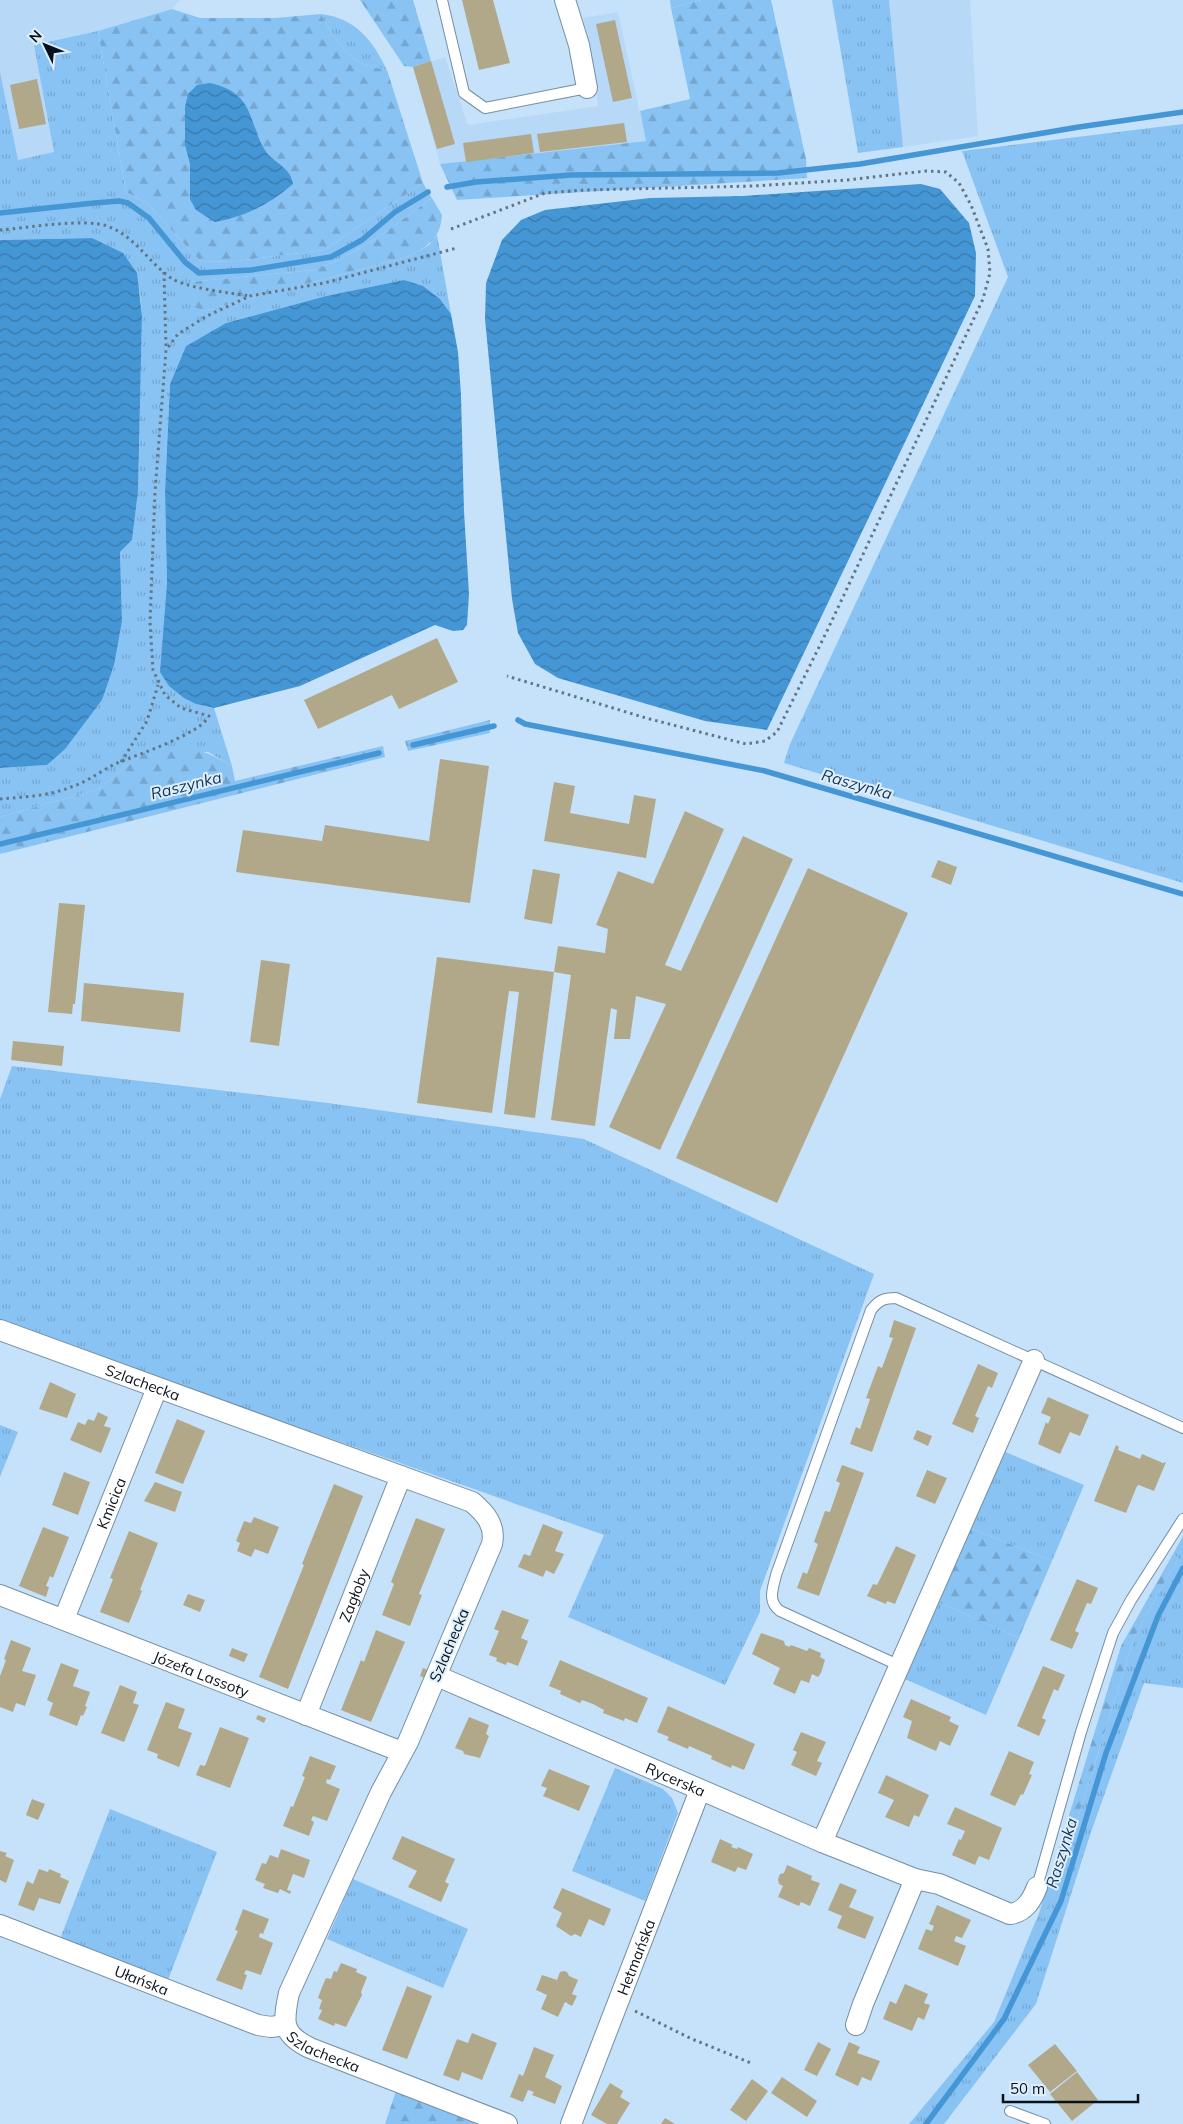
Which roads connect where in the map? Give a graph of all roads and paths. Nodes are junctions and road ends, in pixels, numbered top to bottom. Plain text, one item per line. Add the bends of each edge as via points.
1 (442, 0) edge
2 (564, 0) edge
3 (586, 88) joint
4 (451, 229) dead end
5 (0, 230) edge
6 (457, 248) dead end
7 (164, 272) junction
8 (250, 296) junction
9 (166, 350) junction
10 (507, 676) dead end
11 (159, 684) junction
12 (120, 762) junction
13 (0, 799) edge
14 (0, 1330) edge
15 (1034, 1360) junction
16 (157, 1388) junction
17 (1183, 1428) edge
18 (401, 1476) junction
19 (1183, 1520) edge
20 (0, 1595) edge
21 (64, 1619) junction
22 (898, 1666) junction
23 (437, 1676) junction
24 (306, 1715) junction
25 (402, 1752) junction
26 (700, 1790) junction
27 (822, 1842) junction
28 (916, 1880) junction
29 (1037, 1887) joint
30 (0, 1925) edge
31 (617, 2003) junction
32 (285, 2025) junction
33 (856, 2025) dead end
34 (750, 2063) dead end
35 (1010, 2111) dead end
36 (507, 2124) edge
37 (571, 2124) edge
38 (1045, 2124) edge

1 - 3 lane via 464,94 475,102 485,108
2 - 3 street via 579,45
4 - 10 path via 546,193 763,185 926,171 946,172 959,183 972,205 988,249 990,272 983,299 777,732 765,741 746,744
5 - 7 path via 76,223 105,225 128,236
6 - 8 path via 324,284
7 - 8 path via 172,280 204,289
7 - 9 path
8 - 9 path via 178,334
9 - 11 path via 155,492 150,622 153,670
11 - 12 path via 147,721
11 - 12 path via 165,695 181,708 209,716 207,722 194,731
12 - 13 path via 71,788 37,796
14 - 16 street, Szlachecka
15 - 17 lane
15 - 22 street
15 - 22 lane via 896,1298 882,1299 871,1310 776,1575 771,1598 780,1611
16 - 18 street, Szlachecka
16 - 21 street, Kmicica
18 - 23 street, Szlachecka via 472,1502 491,1523 494,1538
18 - 24 street, Zagłoby
19 - 29 lane via 1113,1633
20 - 21 street, Józefa Lassoty
21 - 24 street, Józefa Lassoty
22 - 27 street
23 - 25 street, Szlachecka
23 - 26 street, Rycerska
24 - 25 street, Józefa Lassoty
25 - 32 street, Szlachecka via 289,1993
26 - 27 street, Rycerska
26 - 31 street, Hetmańska
27 - 28 street, Rycerska
28 - 29 street, Rycerska via 939,1884 1010,1914 1026,1906
28 - 33 street
30 - 32 street, Ułańska via 258,2025
31 - 34 path
31 - 37 street, Hetmańska
32 - 36 street, Szlachecka via 297,2042 310,2048
35 - 38 lane

